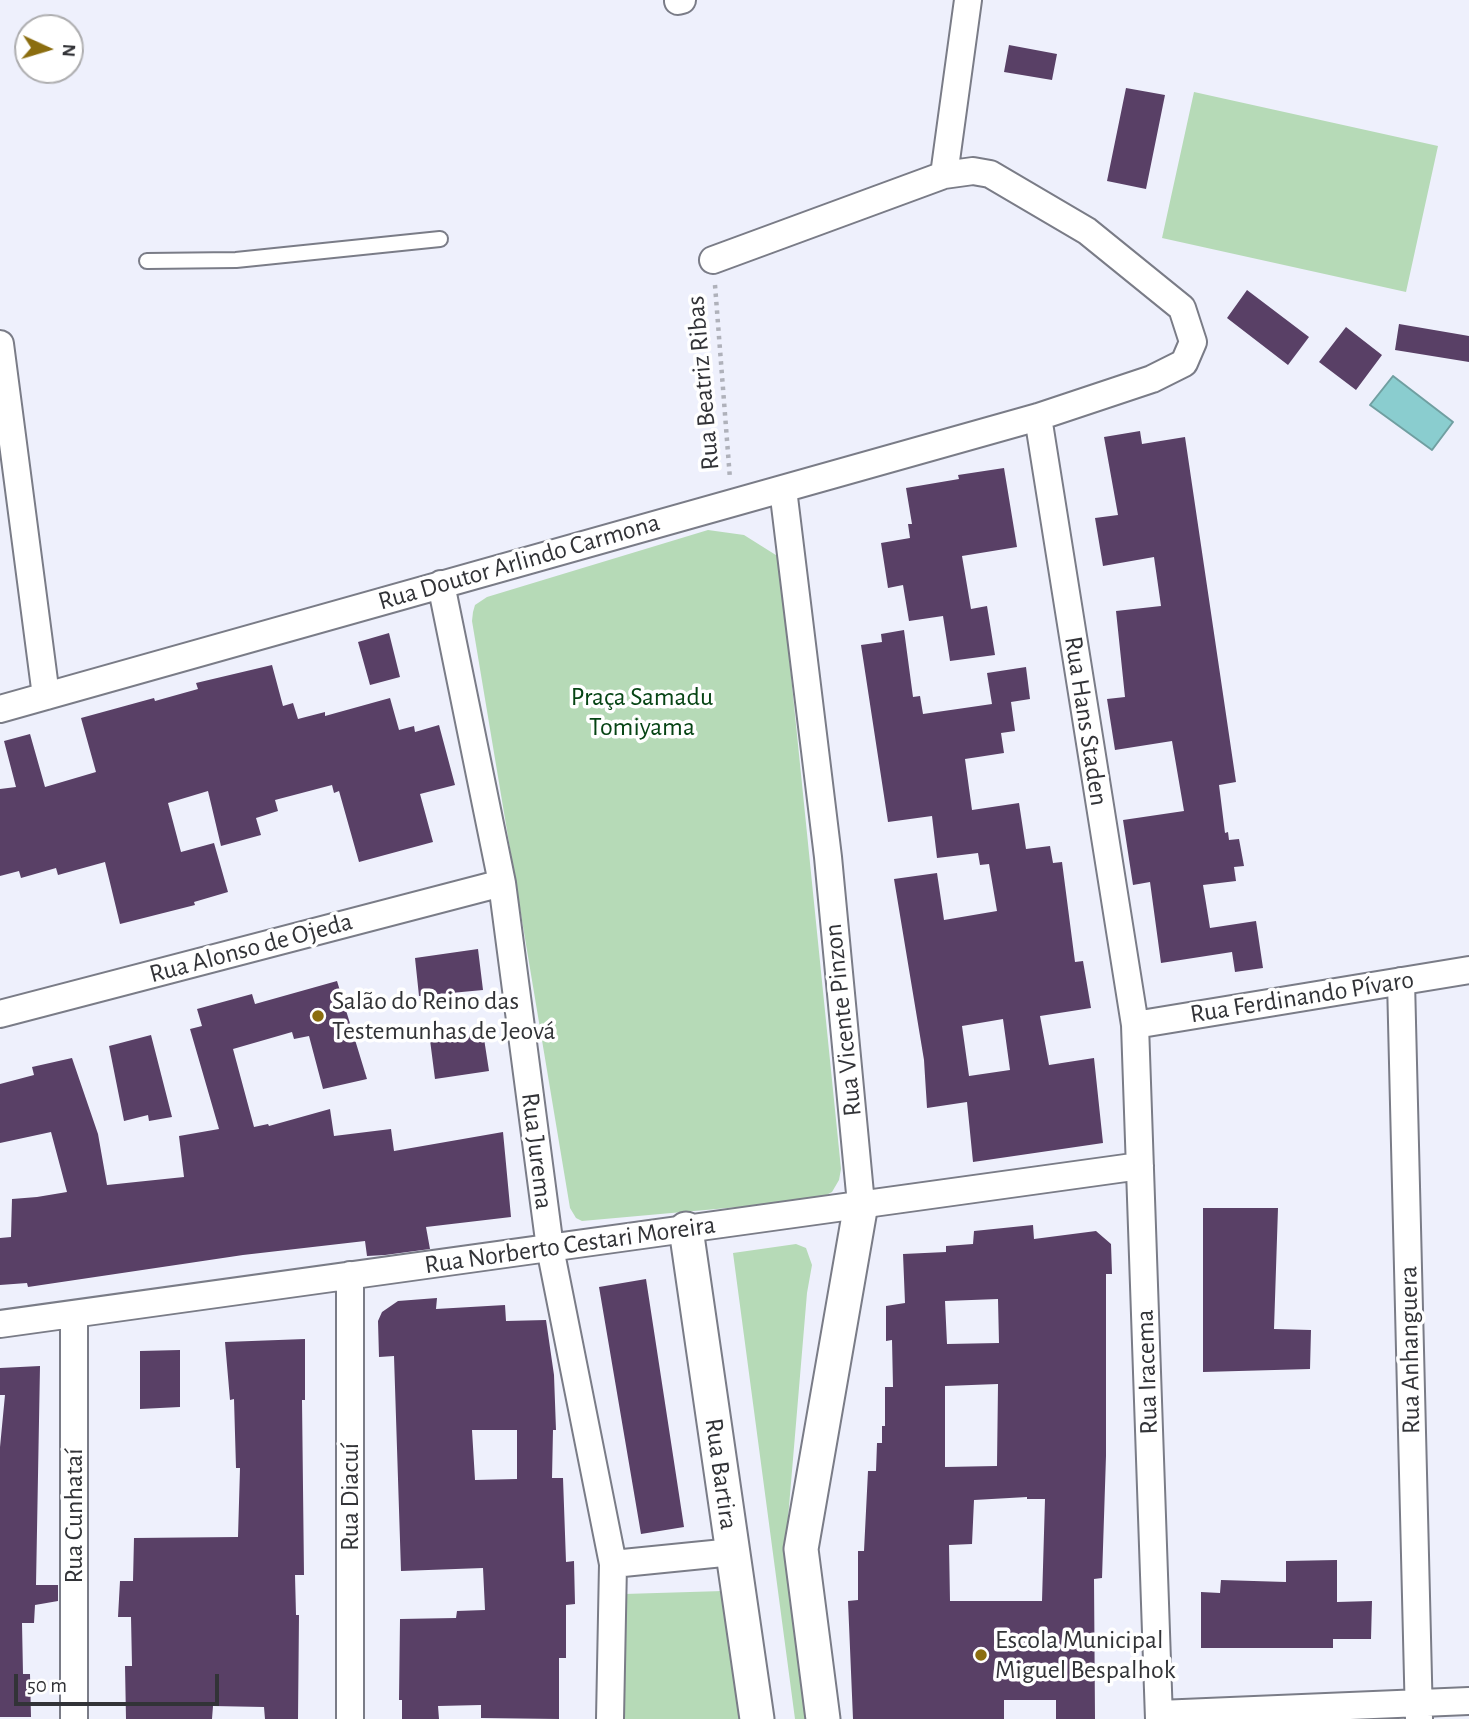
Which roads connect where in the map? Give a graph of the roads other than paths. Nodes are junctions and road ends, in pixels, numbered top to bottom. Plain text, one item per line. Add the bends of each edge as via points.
1 (968, 0) edge
2 (944, 175) junction
3 (440, 239) dead end
4 (713, 260) road end
5 (147, 261) dead end
6 (0, 344) edge
7 (1038, 417) junction
8 (783, 489) junction
9 (441, 584) junction
10 (46, 696) junction
11 (0, 709) edge
12 (502, 883) junction
13 (1469, 970) edge
14 (1401, 981) junction
15 (0, 1014) edge
16 (1135, 1025) junction
17 (1140, 1166) junction
18 (861, 1204) junction
19 (686, 1229) junction
20 (550, 1248) junction
21 (350, 1275) junction
22 (74, 1314) junction
23 (0, 1324) edge
24 (733, 1552) junction
25 (613, 1564) junction
26 (1469, 1701) edge
27 (1419, 1710) edge
28 (1159, 1716) edge
29 (74, 1719) edge
30 (350, 1719) edge
31 (610, 1719) edge
32 (757, 1719) edge
33 (823, 1719) edge

1 - 2 street
2 - 4 street, Rua Doutor Arlindo Carmona
2 - 7 street, Rua Doutor Arlindo Carmona via 990,174 1087,231 1182,308 1193,342 1184,363 1152,380
3 - 5 lane via 236,260
6 - 10 street
7 - 8 street, Rua Doutor Arlindo Carmona
7 - 16 street, Rua Hans Staden
8 - 9 street, Rua Doutor Arlindo Carmona
8 - 18 street, Rua Vicente Pinzon via 828,857
9 - 10 street, Rua Doutor Arlindo Carmona
9 - 12 street, Rua Jurema
10 - 11 street, Rua Doutor Arlindo Carmona
12 - 15 street, Rua Alonso de Ojeda
12 - 20 street, Rua Jurema
13 - 14 street, Rua Ferdinando Pívaro
14 - 16 street, Rua Ferdinando Pívaro
14 - 27 street, Rua Anhanguera
16 - 17 street, Rua Iracema
17 - 18 street, Rua Norberto Cestari Moreira
17 - 28 street, Rua Iracema
18 - 19 street, Rua Norberto Cestari Moreira
18 - 33 street, Rua Vicente Pinzon via 801,1549
19 - 20 street, Rua Norberto Cestari Moreira
19 - 24 street, Rua Bartira
20 - 21 street, Rua Norberto Cestari Moreira
20 - 25 street, Rua Jurema
21 - 22 street, Rua Norberto Cestari Moreira
21 - 30 street, Rua Diacuí
22 - 23 street, Rua Norberto Cestari Moreira
22 - 29 street, Rua Cunhataí
24 - 25 street
24 - 32 street, Rua Bartira
25 - 31 street, Rua Jurema
26 - 27 street
27 - 28 street

